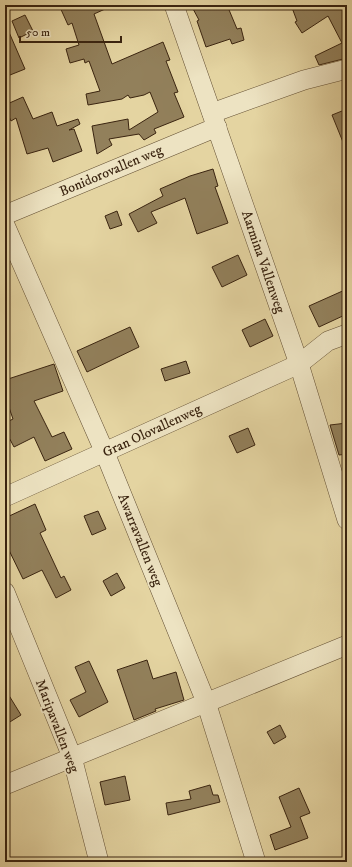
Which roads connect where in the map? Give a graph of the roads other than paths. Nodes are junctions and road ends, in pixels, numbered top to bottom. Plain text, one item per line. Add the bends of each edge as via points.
1 (174, 5) edge
2 (347, 69) edge
3 (214, 120) junction
4 (5, 216) edge
5 (5, 225) edge
6 (347, 334) edge
7 (299, 364) junction
8 (105, 453) junction
9 (5, 497) edge
10 (347, 520) edge
11 (5, 592) edge
12 (347, 645) edge
13 (206, 702) junction
14 (72, 757) junction
15 (5, 785) edge
16 (100, 862) edge
17 (256, 862) edge

1 - 3 street, Aarmina Vallenweg
2 - 3 street, Bonidorovallen weg via 304,80
3 - 4 street, Bonidorovallen weg
3 - 7 street, Aarmina Vallenweg
5 - 8 street, Awarravallen weg
6 - 7 street, Gran Olovallenweg via 328,341
7 - 8 street, Gran Olovallenweg
7 - 10 street, Aarmina Vallenweg
8 - 9 street, Gran Olovallenweg
8 - 13 street, Awarravallen weg
11 - 14 street, Maripavallen weg
12 - 13 street
13 - 14 street
13 - 17 street, Awarravallen weg
14 - 15 street
14 - 16 street, Maripavallen weg

